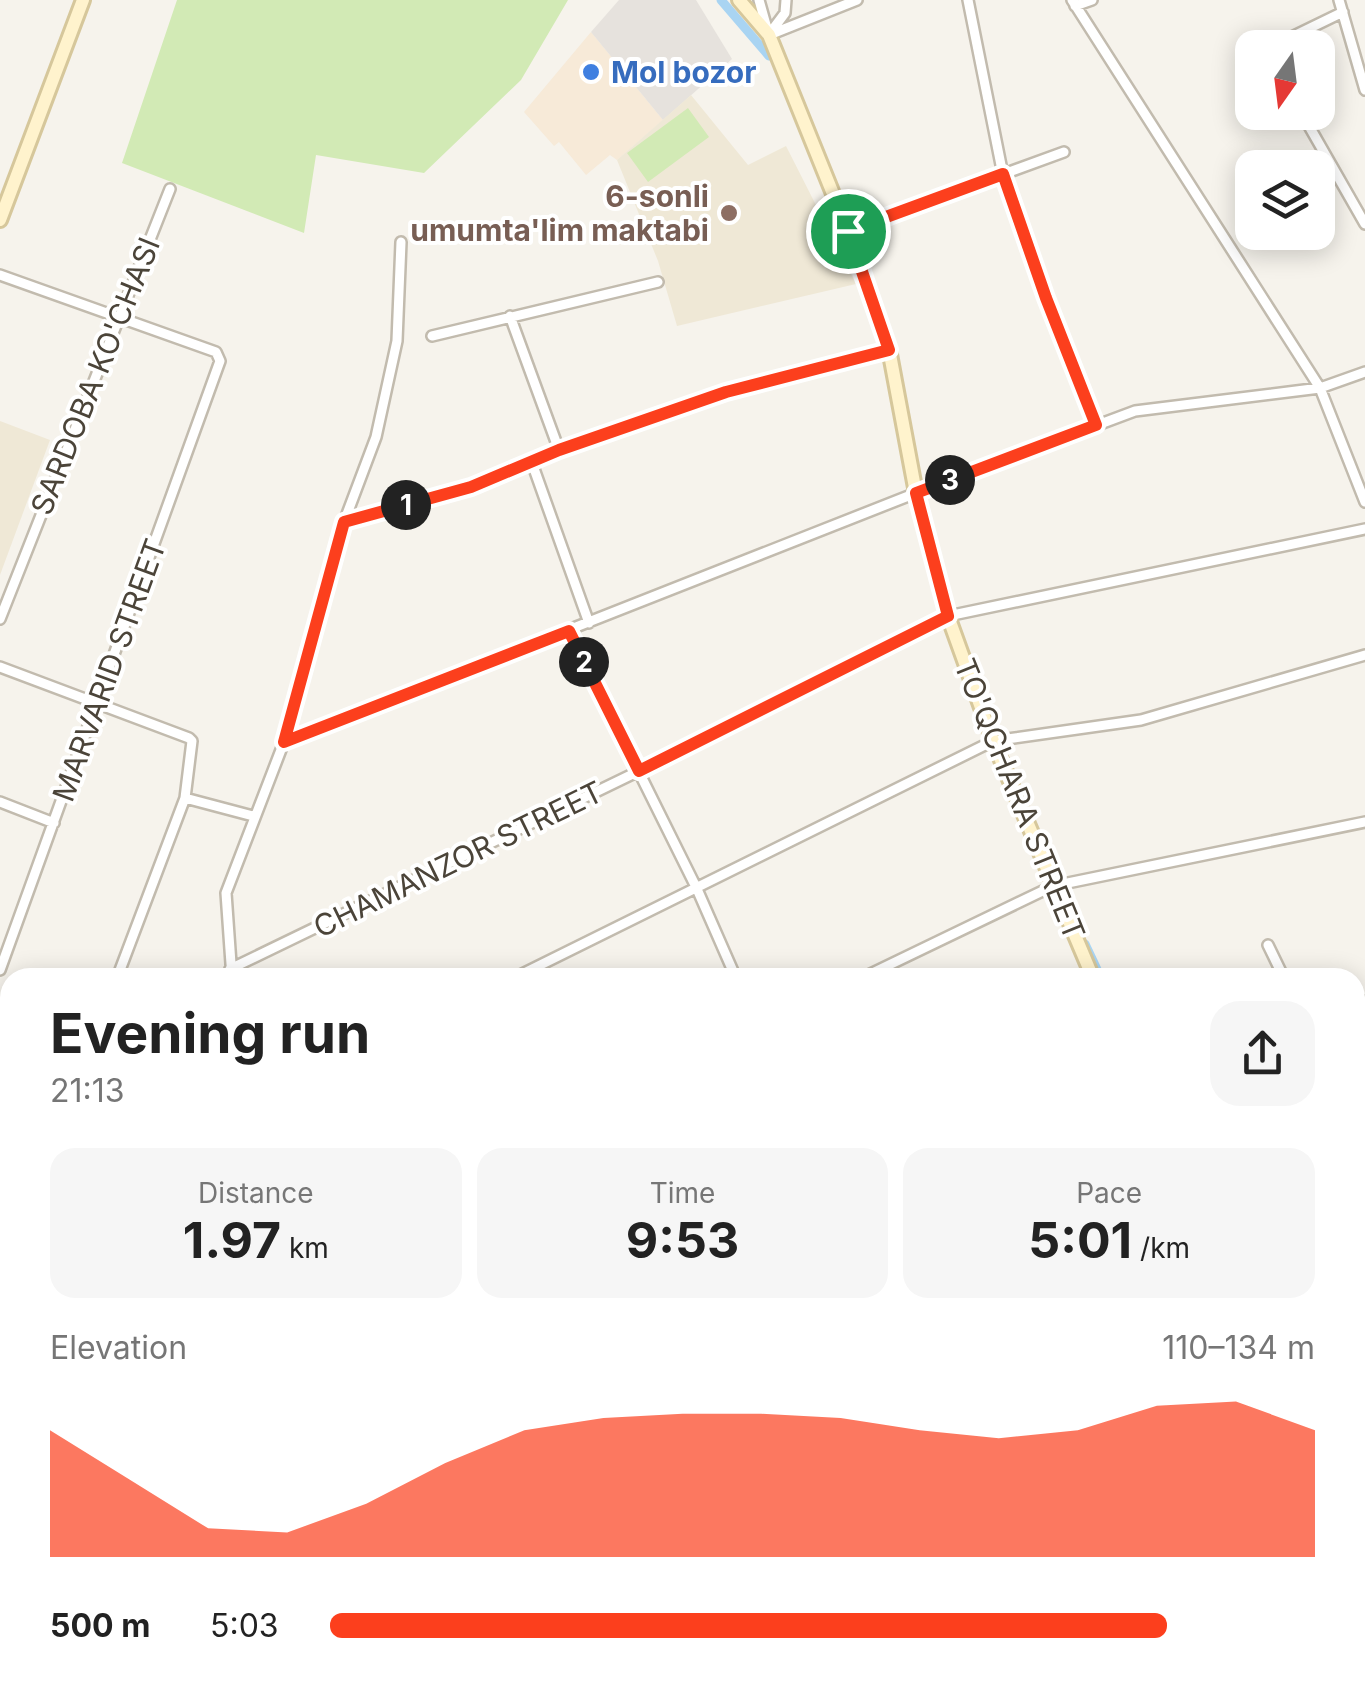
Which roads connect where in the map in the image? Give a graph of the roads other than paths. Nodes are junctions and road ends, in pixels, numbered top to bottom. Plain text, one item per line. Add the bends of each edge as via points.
1 (83, 0) edge
2 (739, 0) edge
3 (759, 0) edge
4 (786, 0) edge
5 (857, 0) edge
6 (968, 0) edge
7 (1092, 0) edge
8 (1339, 0) edge
9 (1073, 3) edge
10 (1344, 12) junction
11 (1306, 30) edge
12 (769, 34) junction
13 (1365, 90) edge
14 (1311, 130) edge
15 (1064, 152) dead end
16 (1003, 174) junction
17 (170, 189) dead end
18 (0, 220) edge
19 (1365, 224) edge
20 (848, 231) junction
21 (401, 242) dead end
22 (0, 276) edge
23 (658, 282) dead end
24 (510, 316) junction
25 (116, 318) junction
26 (432, 336) dead end
27 (889, 350) junction
28 (1365, 372) edge
29 (1320, 388) junction
30 (1096, 425) junction
31 (559, 450) junction
32 (532, 462) junction
33 (916, 493) junction
34 (1365, 502) edge
35 (344, 522) junction
36 (1365, 529) edge
37 (948, 616) junction
38 (0, 620) edge
39 (590, 623) junction
40 (569, 631) junction
41 (1365, 656) edge
42 (0, 667) edge
43 (96, 702) junction
44 (994, 741) junction
45 (284, 742) junction
46 (639, 771) junction
47 (185, 798) junction
48 (0, 802) edge
49 (253, 816) junction
50 (1365, 822) edge
51 (54, 823) junction
52 (1052, 886) junction
53 (697, 889) junction
54 (1268, 945) dead end
55 (1, 968) edge
56 (120, 968) edge
57 (231, 968) edge
58 (241, 968) edge
59 (535, 968) edge
60 (732, 968) edge
61 (883, 968) edge
62 (1089, 968) edge
63 (1279, 968) edge

1 - 18 street
2 - 12 street, TO'QCHARA STREET
3 - 12 street
4 - 12 street
5 - 12 street
6 - 16 street
7 - 9 street
8 - 10 street
9 - 29 street
10 - 11 street
10 - 13 street
12 - 20 street, TO'QCHARA STREET
14 - 19 street
15 - 16 street
16 - 20 street
16 - 30 street
17 - 25 street, SARDOBA KO'CHASI
20 - 27 street, TO'QCHARA STREET
21 - 35 street via 398,341 376,438
22 - 25 street
23 - 24 street
24 - 26 street
24 - 31 street
25 - 38 street, SARDOBA KO'CHASI
25 - 43 street, MARVARID STREET via 216,352 220,361
27 - 31 street via 726,392
27 - 33 street, TO'QCHARA STREET
28 - 29 street
29 - 30 street via 1135,411
29 - 34 street
30 - 33 street
31 - 32 street
32 - 35 street via 471,487
32 - 39 street
33 - 37 street, TO'QCHARA STREET
33 - 39 street
35 - 45 street
36 - 37 street, CHAMANZOR STREET
37 - 44 street, TO'QCHARA STREET
37 - 46 street, CHAMANZOR STREET
39 - 40 street
40 - 45 street
40 - 46 street
41 - 44 street via 1141,720
42 - 43 street
43 - 47 street via 190,738
43 - 51 street, MARVARID STREET
44 - 52 street, TO'QCHARA STREET
44 - 53 street
45 - 49 street
46 - 53 street
46 - 58 street, CHAMANZOR STREET
47 - 49 street
47 - 56 street
48 - 51 street
49 - 57 street via 226,892
50 - 52 street
51 - 55 street, MARVARID STREET
52 - 61 street
52 - 62 street, TO'QCHARA STREET
53 - 59 street
53 - 60 street
54 - 63 street

